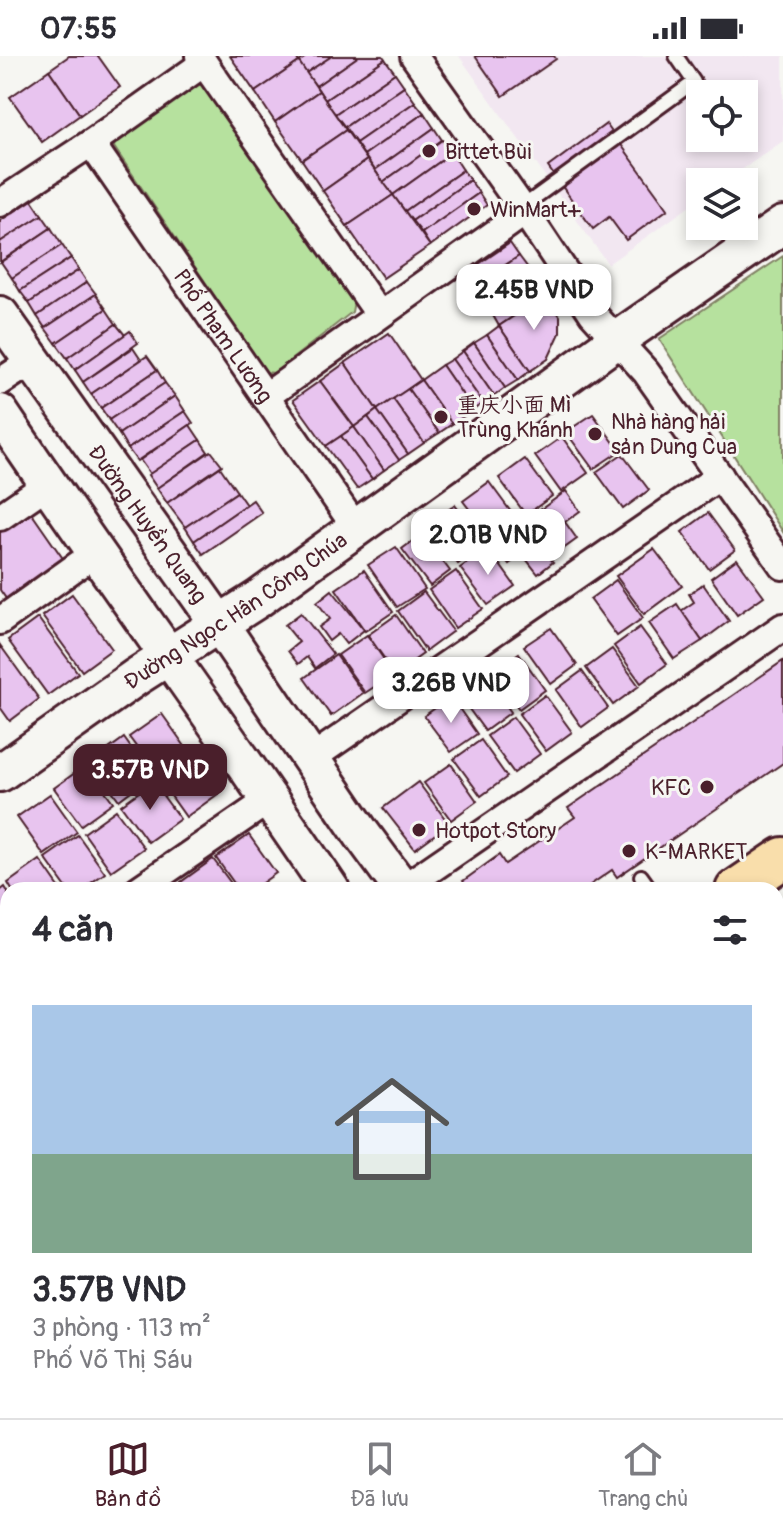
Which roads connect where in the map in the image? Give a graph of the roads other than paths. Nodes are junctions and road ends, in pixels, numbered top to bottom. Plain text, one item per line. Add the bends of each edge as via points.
1 (414, 56) edge
2 (676, 56) edge
3 (202, 60) edge
4 (91, 143) junction
5 (0, 203) edge
6 (523, 209) junction
7 (783, 225) edge
8 (379, 314) junction
9 (0, 315) edge
10 (618, 339) junction
11 (32, 361) junction
12 (0, 382) edge
13 (265, 397) junction
14 (0, 413) edge
15 (720, 476) junction
16 (48, 484) junction
17 (0, 517) edge
18 (356, 528) junction
19 (95, 553) junction
20 (783, 566) edge
21 (0, 621) edge
22 (220, 625) junction
23 (783, 627) edge
24 (170, 656) junction
25 (309, 760) junction
26 (0, 773) edge
27 (269, 800) junction
28 (361, 833) junction
29 (783, 858) edge
30 (641, 876) dead end
31 (322, 877) edge
32 (150, 882) edge
33 (398, 882) edge
34 (413, 882) edge
35 (645, 882) edge
36 (748, 882) edge

1 - 6 street
2 - 6 lane via 694,82
3 - 4 street
3 - 8 street
4 - 5 street
4 - 13 street, Phố Phạm Lương
6 - 8 street
6 - 10 street via 593,314
7 - 10 street, Đường Ngọc Hân Công Chúa
8 - 13 street
9 - 11 street, Đường Huyền Quang
10 - 15 street
10 - 18 street, Đường Ngọc Hân Công Chúa
11 - 12 street
11 - 22 street, Đường Huyền Quang
13 - 18 street, Phố Phạm Lương
14 - 16 street
15 - 20 street
15 - 25 street
16 - 17 street
16 - 19 street
18 - 22 street, Đường Ngọc Hân Công Chúa
19 - 21 street
19 - 24 street
22 - 24 street, Đường Ngọc Hân Công Chúa
22 - 25 street, Đường Huyền Quang
23 - 34 street
24 - 26 street, Đường Ngọc Hân Công Chúa
24 - 27 street
25 - 28 street, Đường Huyền Quang
27 - 31 street
27 - 32 street
28 - 31 street
28 - 33 street, Đường Huyền Quang
29 - 36 main road
30 - 35 lane

